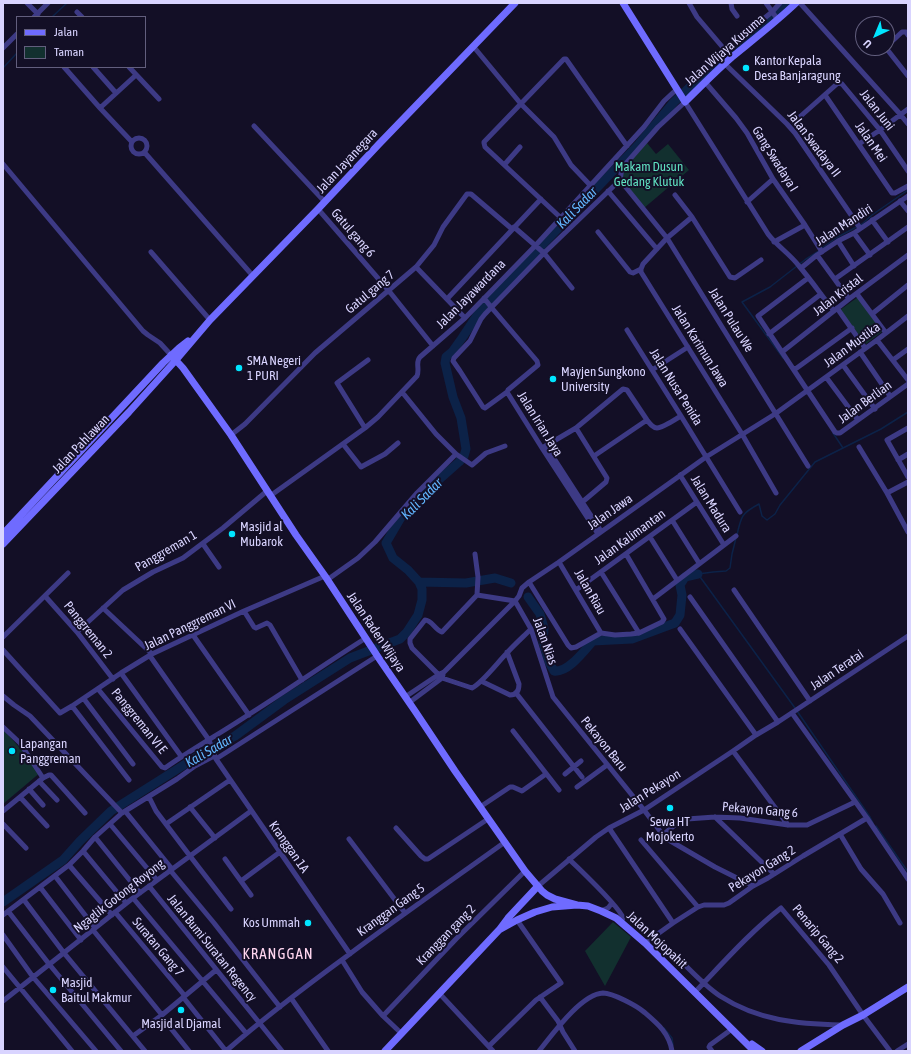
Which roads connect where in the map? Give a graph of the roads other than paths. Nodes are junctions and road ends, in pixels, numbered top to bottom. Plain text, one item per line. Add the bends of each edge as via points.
1 (27, 3) edge
2 (48, 3) edge
3 (515, 3) edge
4 (623, 3) edge
5 (689, 3) edge
6 (730, 3) edge
7 (766, 3) edge
8 (780, 3) edge
9 (796, 3) edge
10 (800, 3) edge
11 (77, 12) dead end
12 (36, 15) edge
13 (775, 15) junction
14 (81, 16) edge
15 (737, 16) dead end
16 (16, 35) edge
17 (908, 35) edge
18 (895, 39) edge
19 (473, 46) junction
20 (3, 48) edge
21 (725, 50) junction
22 (893, 56) edge
23 (725, 64) junction
24 (65, 68) edge
25 (94, 68) edge
26 (130, 68) edge
27 (697, 74) dead end
28 (136, 75) junction
29 (908, 76) edge
30 (704, 82) junction
31 (678, 91) junction
32 (116, 93) junction
33 (825, 95) junction
34 (158, 99) dead end
35 (684, 101) junction
36 (522, 104) junction
37 (100, 108) junction
38 (908, 108) edge
39 (900, 114) junction
40 (794, 122) dead end
41 (908, 124) edge
42 (254, 126) dead end
43 (880, 130) junction
44 (132, 142) junction
45 (859, 144) junction
46 (626, 146) junction
47 (520, 147) dead end
48 (145, 153) junction
49 (3, 164) edge
50 (505, 164) junction
51 (908, 171) edge
52 (773, 179) junction
53 (620, 180) junction
54 (590, 185) junction
55 (908, 186) edge
56 (608, 191) junction
57 (675, 195) dead end
58 (908, 196) edge
59 (541, 199) junction
60 (900, 201) junction
61 (324, 202) junction
62 (748, 202) junction
63 (318, 209) junction
64 (908, 211) edge
65 (561, 218) junction
66 (692, 218) junction
67 (872, 220) junction
68 (805, 225) junction
69 (908, 226) edge
70 (859, 227) junction
71 (513, 228) junction
72 (598, 232) dead end
73 (854, 233) junction
74 (667, 238) junction
75 (774, 242) junction
76 (838, 242) junction
77 (888, 242) junction
78 (540, 249) junction
79 (657, 249) junction
80 (820, 251) junction
81 (150, 252) dead end
82 (870, 255) junction
83 (908, 255) edge
84 (761, 260) dead end
85 (799, 266) junction
86 (854, 266) junction
87 (416, 267) junction
88 (641, 269) junction
89 (252, 276) junction
90 (808, 278) junction
91 (835, 279) junction
92 (908, 285) edge
93 (572, 288) dead end
94 (389, 291) junction
95 (821, 294) junction
96 (857, 294) junction
97 (447, 299) junction
98 (849, 299) junction
99 (487, 303) junction
100 (836, 310) junction
101 (872, 314) junction
102 (908, 316) edge
103 (465, 318) junction
104 (210, 320) junction
105 (852, 328) junction
106 (627, 330) dead end
107 (886, 333) junction
108 (769, 334) junction
109 (877, 340) junction
110 (433, 346) junction
111 (688, 347) junction
112 (865, 348) junction
113 (908, 349) edge
114 (782, 352) junction
115 (860, 352) junction
116 (173, 357) junction
117 (368, 360) dead end
118 (893, 360) junction
119 (842, 365) junction
120 (652, 370) junction
121 (794, 370) junction
122 (826, 377) junction
123 (908, 380) edge
124 (908, 384) edge
125 (807, 391) junction
126 (402, 392) junction
127 (507, 392) junction
128 (890, 396) junction
129 (875, 409) junction
130 (775, 414) junction
131 (681, 416) junction
132 (647, 420) junction
133 (858, 420) junction
134 (366, 428) junction
135 (576, 428) junction
136 (908, 428) edge
137 (742, 434) junction
138 (231, 435) junction
139 (398, 443) dead end
140 (343, 444) junction
141 (505, 446) dead end
142 (544, 447) junction
143 (859, 447) dead end
144 (908, 454) edge
145 (457, 455) junction
146 (594, 456) junction
147 (706, 457) junction
148 (898, 460) junction
149 (808, 466) dead end
150 (680, 475) junction
151 (908, 477) edge
152 (908, 482) edge
153 (48, 490) junction
154 (776, 493) dead end
155 (887, 493) junction
156 (269, 494) junction
157 (697, 502) junction
158 (581, 503) junction
159 (740, 512) dead end
160 (672, 520) junction
161 (600, 532) junction
162 (908, 532) edge
163 (3, 534) edge
164 (650, 536) junction
165 (736, 536) dead end
166 (3, 544) edge
167 (203, 544) junction
168 (724, 545) junction
169 (475, 554) dead end
170 (626, 554) junction
171 (560, 562) junction
172 (699, 564) junction
173 (219, 567) dead end
174 (602, 572) junction
175 (68, 573) dead end
176 (326, 578) junction
177 (677, 580) junction
178 (529, 582) junction
179 (576, 590) junction
180 (734, 590) dead end
181 (476, 595) junction
182 (45, 596) junction
183 (690, 597) dead end
184 (517, 599) junction
185 (653, 599) junction
186 (103, 608) junction
187 (244, 610) junction
188 (531, 629) junction
189 (680, 629) dead end
190 (78, 632) junction
191 (639, 633) junction
192 (602, 634) junction
193 (193, 635) junction
194 (908, 636) edge
195 (3, 637) edge
196 (366, 638) junction
197 (3, 650) edge
198 (507, 652) junction
199 (376, 654) junction
200 (151, 655) junction
201 (121, 674) junction
202 (440, 677) junction
203 (113, 679) junction
204 (302, 680) junction
205 (481, 681) junction
206 (98, 689) junction
207 (550, 690) joint
208 (516, 693) junction
209 (3, 696) edge
210 (84, 699) junction
211 (407, 699) junction
212 (810, 701) junction
213 (72, 706) junction
214 (795, 711) junction
215 (248, 715) junction
216 (778, 722) junction
217 (3, 727) edge
218 (513, 731) dead end
219 (756, 735) junction
220 (210, 743) junction
221 (733, 751) junction
222 (181, 756) junction
223 (214, 756) junction
224 (581, 761) dead end
225 (133, 764) dead end
226 (607, 765) junction
227 (574, 766) junction
228 (546, 774) junction
229 (564, 774) dead end
230 (582, 777) dead end
231 (41, 780) junction
232 (129, 780) dead end
233 (230, 780) junction
234 (576, 787) dead end
235 (29, 789) junction
236 (559, 790) dead end
237 (20, 797) junction
238 (149, 797) junction
239 (57, 800) dead end
240 (855, 802) junction
241 (43, 805) dead end
242 (190, 807) junction
243 (480, 808) junction
244 (644, 810) junction
245 (3, 811) edge
246 (122, 811) junction
247 (251, 811) junction
248 (85, 813) dead end
249 (715, 817) junction
250 (867, 818) junction
251 (488, 819) junction
252 (3, 824) edge
253 (110, 824) junction
254 (166, 824) junction
255 (788, 825) junction
256 (47, 826) dead end
257 (396, 828) dead end
258 (609, 828) junction
259 (840, 834) junction
260 (663, 835) junction
261 (95, 838) junction
262 (214, 838) junction
263 (349, 839) dead end
264 (641, 840) dead end
265 (505, 842) junction
266 (26, 848) dead end
267 (83, 851) junction
268 (280, 852) junction
269 (190, 856) junction
270 (225, 859) dead end
271 (569, 859) junction
272 (69, 864) junction
273 (171, 869) junction
274 (525, 871) junction
275 (774, 874) junction
276 (55, 876) junction
277 (908, 879) edge
278 (157, 880) junction
279 (241, 881) junction
280 (149, 886) junction
281 (538, 886) junction
282 (753, 886) junction
283 (40, 887) junction
284 (140, 893) junction
285 (251, 895) dead end
286 (133, 898) junction
287 (24, 900) junction
288 (612, 903) junction
289 (126, 904) junction
290 (577, 905) junction
291 (698, 907) junction
292 (231, 909) dead end
293 (8, 911) junction
294 (601, 911) junction
295 (405, 913) junction
296 (113, 914) junction
297 (3, 915) edge
298 (517, 920) junction
299 (621, 922) junction
300 (900, 922) dead end
301 (673, 923) junction
302 (94, 929) junction
303 (499, 930) junction
304 (3, 935) edge
305 (655, 936) junction
306 (81, 940) junction
307 (645, 943) junction
308 (64, 953) junction
309 (350, 954) junction
310 (342, 960) junction
311 (49, 964) junction
312 (3, 967) edge
313 (216, 970) junction
314 (33, 977) junction
315 (202, 981) junction
316 (704, 983) junction
317 (908, 987) edge
318 (19, 988) junction
319 (695, 992) junction
320 (439, 993) junction
321 (184, 996) junction
322 (540, 997) junction
323 (291, 998) junction
324 (3, 1001) edge
325 (280, 1007) junction
326 (162, 1015) junction
327 (863, 1015) junction
328 (384, 1016) junction
329 (259, 1023) junction
330 (559, 1023) junction
331 (843, 1025) junction
332 (169, 1026) dead end
333 (732, 1031) junction
334 (246, 1033) junction
335 (401, 1033) junction
336 (133, 1036) junction
337 (908, 1044) edge
338 (489, 1046) junction
339 (801, 1050) edge
340 (72, 1051) edge
341 (96, 1051) edge
342 (120, 1051) edge
343 (145, 1051) edge
344 (189, 1051) edge
345 (226, 1051) edge
346 (282, 1051) edge
347 (328, 1051) edge
348 (386, 1051) edge
349 (493, 1051) edge
350 (539, 1051) edge
351 (575, 1051) edge
352 (672, 1051) edge
353 (712, 1051) edge
354 (754, 1051) edge
355 (762, 1051) edge
356 (890, 1051) edge
357 (896, 1051) edge

1 - 12 street
2 - 12 street
3 - 19 main road, Jalan Jayanegara
4 - 31 main road, Jalan Wijaya Kusuma
5 - 21 street via 697,17
6 - 15 street
7 - 13 street
8 - 13 street
9 - 13 main road, Jalan Wijaya Kusuma
10 - 39 street
11 - 14 street
13 - 21 street
13 - 23 main road, Jalan Wijaya Kusuma
16 - 20 street
17 - 18 street via 904,32
19 - 36 street
19 - 61 main road, Jalan Jayanegara
21 - 27 street
22 - 29 street
23 - 30 main road, Jalan Wijaya Kusuma
23 - 70 street, Jalan Swadaya II via 795,133
24 - 37 street
25 - 32 street
26 - 28 street
28 - 32 street
28 - 34 street
30 - 35 main road, Jalan Wijaya Kusuma
30 - 52 street, Gang Swadaya I via 747,132
31 - 35 main road, Jalan Wijaya Kusuma
31 - 46 street, Jalan Jayawardana via 664,101
32 - 37 street
33 - 40 street
33 - 43 street, Jalan Juni via 838,83 842,84
33 - 45 street, Jalan Mei
35 - 53 street via 622,168
35 - 62 street
36 - 46 street via 566,59
36 - 50 street via 484,143 485,147
36 - 54 street via 554,137 571,165
37 - 44 street
38 - 39 street
39 - 41 street
39 - 43 street
42 - 61 street
43 - 45 street
43 - 51 street, Jalan Juni
44 - 48 street via 135,154
44 - 48 street via 139,138 145,140 148,145
45 - 55 street, Jalan Mei via 892,193
46 - 54 street, Jalan Jayawardana
47 - 50 street
48 - 89 street
49 - 116 street via 143,331 160,343
50 - 59 street
52 - 62 street
52 - 68 street, Gang Swadaya I
53 - 56 street
53 - 74 street, Jalan Pulau We
54 - 65 street, Jalan Jayawardana
56 - 78 street
56 - 79 street
57 - 66 street
58 - 60 street, Jalan Mandiri
59 - 65 street
59 - 71 street
60 - 64 street
60 - 67 street, Jalan Mandiri
61 - 63 main road, Jalan Jayanegara
62 - 75 street
63 - 89 main road, Jalan Jayanegara
63 - 94 street, Gatul gang 6
65 - 78 street, Jalan Jayawardana
66 - 74 street
66 - 84 street via 730,277 735,278
67 - 70 street, Jalan Mandiri
67 - 77 street
68 - 75 street
68 - 80 street, Gang Swadaya I
69 - 77 street
70 - 73 street, Jalan Mandiri
71 - 78 street
71 - 87 street, Gatul gang 7 via 471,194 467,194 443,227 432,248
71 - 97 street
72 - 88 street via 630,272
73 - 76 street, Jalan Mandiri
73 - 82 street
74 - 79 street
74 - 130 street, Jalan Pulau We
75 - 85 street
76 - 80 street, Jalan Mandiri
76 - 86 street
77 - 82 street
78 - 93 street
78 - 99 street
78 - 99 street, Jalan Jayawardana
79 - 88 street
80 - 85 street, Jalan Mandiri
80 - 91 street, Gang Swadaya I
81 - 104 street
82 - 86 street
83 - 96 street, Jalan Kristal
85 - 90 street
86 - 91 street
87 - 94 street, Gatul gang 7
87 - 97 street
88 - 111 street, Jalan Karimun Jawa
89 - 104 main road, Jalan Jayanegara
90 - 95 street
90 - 108 street via 758,316
91 - 98 street, Gang Swadaya I
92 - 101 street
94 - 110 street, Gatul gang 6
94 - 138 street, Gatul gang 7 via 315,353
95 - 100 street
95 - 108 street
96 - 98 street, Jalan Kristal
96 - 101 street
97 - 103 street
98 - 100 street, Jalan Kristal
99 - 103 street, Jalan Jayawardana
99 - 127 street, Jalan Irian Jaya via 538,363
99 - 127 street via 470,341 453,361 483,407
100 - 105 street
100 - 114 street, Jalan Kristal
101 - 107 street
102 - 107 street, Jalan Mustika
103 - 110 street, Jalan Jayawardana
104 - 116 main road, Jalan Jayanegara
105 - 112 street
105 - 121 street
106 - 120 street, Jalan Nusa Penida
107 - 109 street, Jalan Mustika
108 - 114 street
109 - 112 street, Jalan Mustika
109 - 118 street
110 - 126 street, Jalan Jayawardana via 418,359 418,374
111 - 120 street
111 - 137 street, Jalan Karimun Jawa
112 - 115 street, Jalan Mustika
113 - 118 street
114 - 121 street
115 - 119 street, Jalan Mustika
115 - 128 street
116 - 138 main road, Jalan Raden Wijaya
116 - 153 main road, Jalan Pahlawan
117 - 134 street via 337,383
118 - 123 street
119 - 122 street, Jalan Mustika
119 - 129 street
120 - 131 street, Jalan Nusa Penida
121 - 125 street
122 - 125 street, Jalan Mustika
122 - 133 street
124 - 128 street, Jalan Berlian
125 - 130 street, Jalan Jawa
125 - 133 street, Jalan Berlian via 836,434
126 - 134 street, Jalan Jayawardana
126 - 145 street via 436,434
127 - 142 street, Jalan Irian Jaya
128 - 129 street, Jalan Berlian
129 - 133 street, Jalan Berlian
130 - 137 street, Jalan Jawa
130 - 149 street, Jalan Pulau We
131 - 132 street via 660,428 653,427
131 - 147 street, Jalan Nusa Penida
132 - 135 street via 624,389
132 - 146 street
134 - 140 street, Jalan Jayawardana
135 - 142 street
135 - 146 street
136 - 148 street via 887,440
137 - 147 street, Jalan Jawa
137 - 154 street, Jalan Karimun Jawa
138 - 156 main road, Jalan Raden Wijaya
139 - 140 street via 385,454 361,467
140 - 156 street, Jalan Jayawardana
141 - 145 street via 486,453 472,465
142 - 158 street, Jalan Irian Jaya
143 - 155 street
144 - 148 street
145 - 176 street, Jalan Panggreman VI via 417,493 358,558
146 - 158 street via 607,480
147 - 150 street, Jalan Jawa
147 - 159 street, Jalan Nusa Penida
148 - 151 street
150 - 157 street, Jalan Madura
150 - 161 street, Jalan Jawa
152 - 155 street
153 - 163 main road, Jalan Pahlawan
153 - 166 main road, Jalan Pahlawan
155 - 162 street
156 - 167 street, Panggreman 1
156 - 176 main road, Jalan Raden Wijaya
157 - 160 street, Jalan Kalimantan
157 - 168 street, Jalan Madura
158 - 161 street, Jalan Irian Jaya
160 - 164 street, Jalan Kalimantan
160 - 172 street
161 - 171 street, Jalan Jawa
164 - 170 street, Jalan Kalimantan
164 - 177 street
165 - 168 street
167 - 173 street
167 - 186 street, Panggreman 1 via 123,590
168 - 172 street
169 - 181 street via 478,577
170 - 174 street, Jalan Kalimantan
170 - 185 street
171 - 178 street, Jalan Jawa
171 - 179 street, Jalan Riau
172 - 177 street
174 - 179 street, Jalan Kalimantan
174 - 191 street
175 - 182 street
176 - 187 street, Jalan Panggreman VI
176 - 196 main road, Jalan Raden Wijaya
177 - 185 street
178 - 184 street, Jalan Jawa via 522,588
178 - 192 street via 568,646 576,647
179 - 192 street, Jalan Riau
180 - 212 street
181 - 184 street
181 - 202 street via 443,631 439,631 426,619 410,641 412,648
182 - 190 street, Panggreman 2
182 - 195 street
183 - 216 street
184 - 188 street, Jalan Nias
184 - 202 street, Jalan Jawa
185 - 191 street via 664,620
186 - 190 street, Panggreman 1
186 - 200 street
187 - 193 street, Jalan Panggreman VI
187 - 204 street via 254,627 269,624
188 - 198 street
188 - 207 street, Jalan Nias
189 - 219 street
190 - 203 street, Panggreman 2
191 - 192 street via 621,636
193 - 200 street, Jalan Panggreman VI
193 - 215 street
194 - 212 street, Jalan Teratai
196 - 199 main road, Jalan Raden Wijaya
196 - 204 street
197 - 213 street, Jalan Panggreman VI via 58,712 61,713
198 - 205 street
198 - 208 street via 519,684
199 - 211 main road, Jalan Raden Wijaya
199 - 223 street
200 - 201 street, Jalan Panggreman VI
200 - 220 street
201 - 203 street, Jalan Panggreman VI
201 - 222 street
202 - 205 street via 471,688
202 - 211 street, Jalan Jawa
203 - 206 street, Jalan Panggreman VI
204 - 215 street
205 - 208 street via 510,695
206 - 210 street, Jalan Panggreman VI
206 - 222 street, Panggreman VI E via 162,767 165,768
207 - 226 street, Pekayon Baru via 557,703
208 - 227 street
209 - 246 street via 30,716 112,804
210 - 213 street, Jalan Panggreman VI
210 - 225 street
211 - 243 main road, Jalan Raden Wijaya
212 - 214 street, Jalan Teratai
213 - 232 street
214 - 216 street, Jalan Teratai
214 - 240 street
215 - 220 street
216 - 219 street, Jalan Pekayon
217 - 231 street via 20,743
218 - 228 street
219 - 221 street, Jalan Pekayon
220 - 222 street
220 - 223 street
221 - 244 street, Jalan Pekayon
221 - 255 street
223 - 233 street, Kranggan 1A
223 - 238 street
224 - 227 street
226 - 234 street
226 - 244 street, Pekayon Baru
227 - 229 street
227 - 230 street
228 - 236 street
228 - 243 street via 522,791 510,787
231 - 235 street
231 - 239 street
231 - 248 street via 51,775
233 - 242 street
233 - 247 street, Kranggan 1A
235 - 237 street
235 - 241 street
237 - 245 street
237 - 256 street
238 - 246 street
238 - 254 street via 154,809
240 - 250 street
240 - 255 street, Pekayon Gang 6 via 812,823
242 - 254 street
242 - 262 street
243 - 251 main road, Jalan Raden Wijaya
244 - 258 street, Jalan Pekayon
244 - 260 street, Pekayon Baru
246 - 253 street
246 - 273 street
247 - 262 street, Ngaglik Gotong Royong
247 - 268 street, Kranggan 1A
249 - 255 street, Pekayon Gang 6
249 - 260 street, Pekayon Gang 6 via 684,820
249 - 275 street
250 - 259 street, Pekayon Gang 2
250 - 277 street
251 - 257 street via 428,859 421,856
251 - 265 main road, Jalan Raden Wijaya
252 - 266 street
253 - 261 street
253 - 278 street
254 - 269 street
258 - 271 street, Jalan Pekayon
258 - 301 street
259 - 275 street, Pekayon Gang 2
259 - 300 street via 861,869 883,894
260 - 282 street, Pekayon Baru via 715,867
261 - 267 street
261 - 284 street
262 - 269 street, Ngaglik Gotong Royong
263 - 295 street
264 - 291 street
265 - 274 main road, Jalan Raden Wijaya
265 - 295 street, Kranggan Gang 5
267 - 272 street
267 - 289 street
268 - 279 street
268 - 309 street, Kranggan 1A
269 - 273 street, Ngaglik Gotong Royong
269 - 292 street
270 - 279 street
271 - 281 street, Jalan Pekayon
271 - 288 street
272 - 276 street
272 - 296 street, Suratan Gang 7
273 - 278 street, Ngaglik Gotong Royong
273 - 325 street
274 - 281 main road, Jalan Raden Wijaya
274 - 328 street, Kranggan gang 2 via 456,939
275 - 282 street, Pekayon Gang 2
276 - 283 street
276 - 302 street
278 - 280 street, Ngaglik Gotong Royong
279 - 285 street
280 - 284 street, Ngaglik Gotong Royong
280 - 313 street, Jalan Bumi Suratan Regency
281 - 290 main road, Jalan Raden Wijaya via 555,899
281 - 303 main road, Jalan Mojopahit
282 - 291 street, Pekayon Gang 2 via 726,904
283 - 287 street
283 - 306 street
284 - 286 street, Ngaglik Gotong Royong
286 - 289 street, Ngaglik Gotong Royong
286 - 315 street
287 - 293 street
287 - 308 street
288 - 294 street
288 - 299 street via 622,914
289 - 296 street, Ngaglik Gotong Royong
290 - 294 main road, Jalan Mojopahit
290 - 298 main road, Jalan Mojopahit via 552,906
291 - 301 street, Pekayon Gang 2
293 - 297 street
293 - 311 street
294 - 299 main road, Jalan Mojopahit
295 - 309 street, Kranggan Gang 5
296 - 302 street, Ngaglik Gotong Royong
296 - 321 street, Suratan Gang 7
298 - 303 main road, Jalan Mojopahit
298 - 322 street via 561,983
299 - 307 main road, Jalan Mojopahit
301 - 305 street, Pekayon Gang 2
302 - 306 street, Ngaglik Gotong Royong
302 - 326 street
303 - 320 main road, Jalan Mojopahit
304 - 314 street
305 - 307 street, Pekayon Gang 2
305 - 316 street
306 - 308 street, Ngaglik Gotong Royong
307 - 319 main road, Jalan Mojopahit
308 - 311 street, Ngaglik Gotong Royong
308 - 336 street
309 - 310 street, Kranggan Gang 5
310 - 323 street, Kranggan Gang 5
310 - 328 street via 362,992
311 - 314 street, Ngaglik Gotong Royong
311 - 342 street
312 - 318 street
313 - 315 street
313 - 329 street, Jalan Bumi Suratan Regency
314 - 318 street, Ngaglik Gotong Royong
314 - 341 street
315 - 321 street
315 - 334 street
316 - 319 street, Penarip Gang 2
316 - 327 street, Penarip Gang 2 via 749,936 781,908 830,965
316 - 331 street via 737,1006 761,1016 810,1024
317 - 327 main road
318 - 324 street, Ngaglik Gotong Royong
318 - 340 street
319 - 333 main road, Jalan Mojopahit
320 - 335 main road, Jalan Mojopahit
320 - 338 street
321 - 326 street
321 - 345 street, Suratan Gang 7
322 - 330 street
322 - 338 street
323 - 325 street, Kranggan Gang 5
323 - 347 street
325 - 329 street, Kranggan Gang 5
326 - 336 street
327 - 331 main road
327 - 356 street
328 - 335 street
329 - 334 street, Kranggan Gang 5
329 - 346 street, Jalan Bumi Suratan Regency
330 - 350 street
330 - 351 street
330 - 352 street via 585,1001 602,993 628,1002 654,1020 668,1036
331 - 339 main road
332 - 344 street
333 - 353 street via 710,1044
333 - 354 main road, Jalan Mojopahit
333 - 355 main road, Jalan Mojopahit
334 - 345 street, Kranggan Gang 5
335 - 348 main road, Jalan Mojopahit
336 - 343 street
337 - 357 street
338 - 349 street

